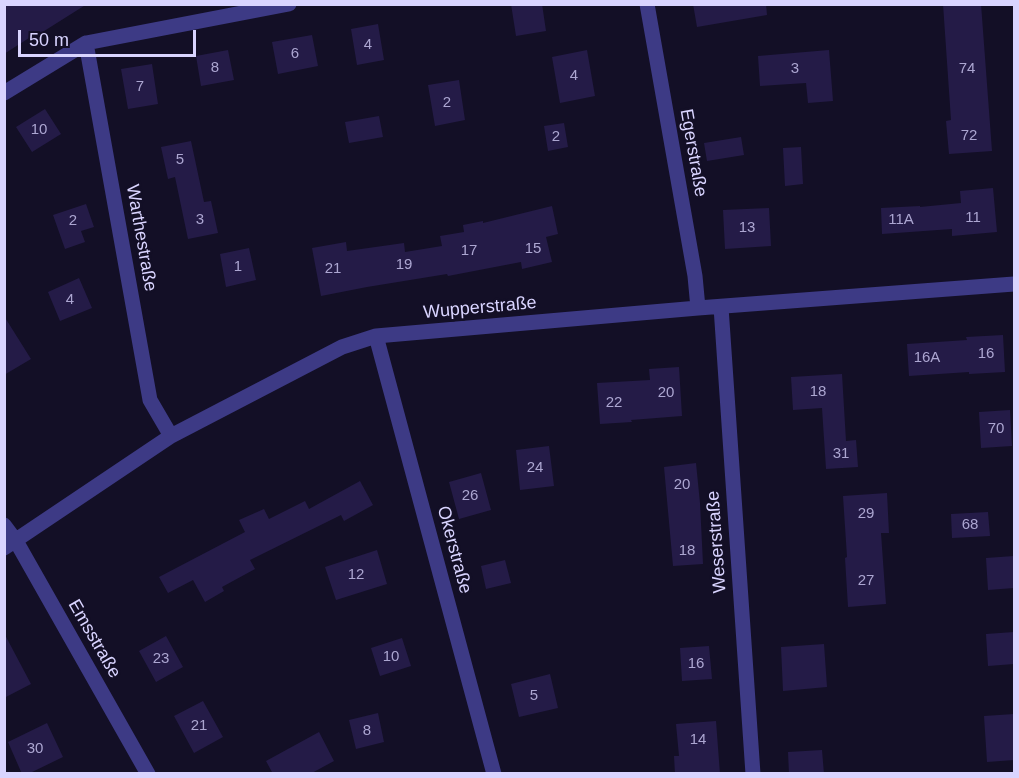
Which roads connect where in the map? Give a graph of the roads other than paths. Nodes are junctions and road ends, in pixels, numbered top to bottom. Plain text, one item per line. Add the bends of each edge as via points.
1 (290, 4) edge
2 (647, 4) edge
3 (86, 43) junction
4 (4, 93) edge
5 (1014, 284) edge
6 (721, 307) junction
7 (698, 308) junction
8 (376, 336) junction
9 (171, 436) junction
10 (4, 525) edge
11 (10, 544) edge
12 (148, 774) edge
13 (494, 774) edge
14 (753, 774) edge

1 - 3 street
2 - 7 street, Egerstraße
3 - 4 street
3 - 9 street, Warthestraße via 150,400
5 - 6 street, Wupperstraße
6 - 7 street, Wupperstraße
6 - 14 street, Weserstraße
7 - 8 street, Wupperstraße
8 - 9 street, Wupperstraße via 342,347
8 - 13 street, Okerstraße
9 - 11 street, Wupperstraße
10 - 11 street, Emsstraße
11 - 12 street, Emsstraße

